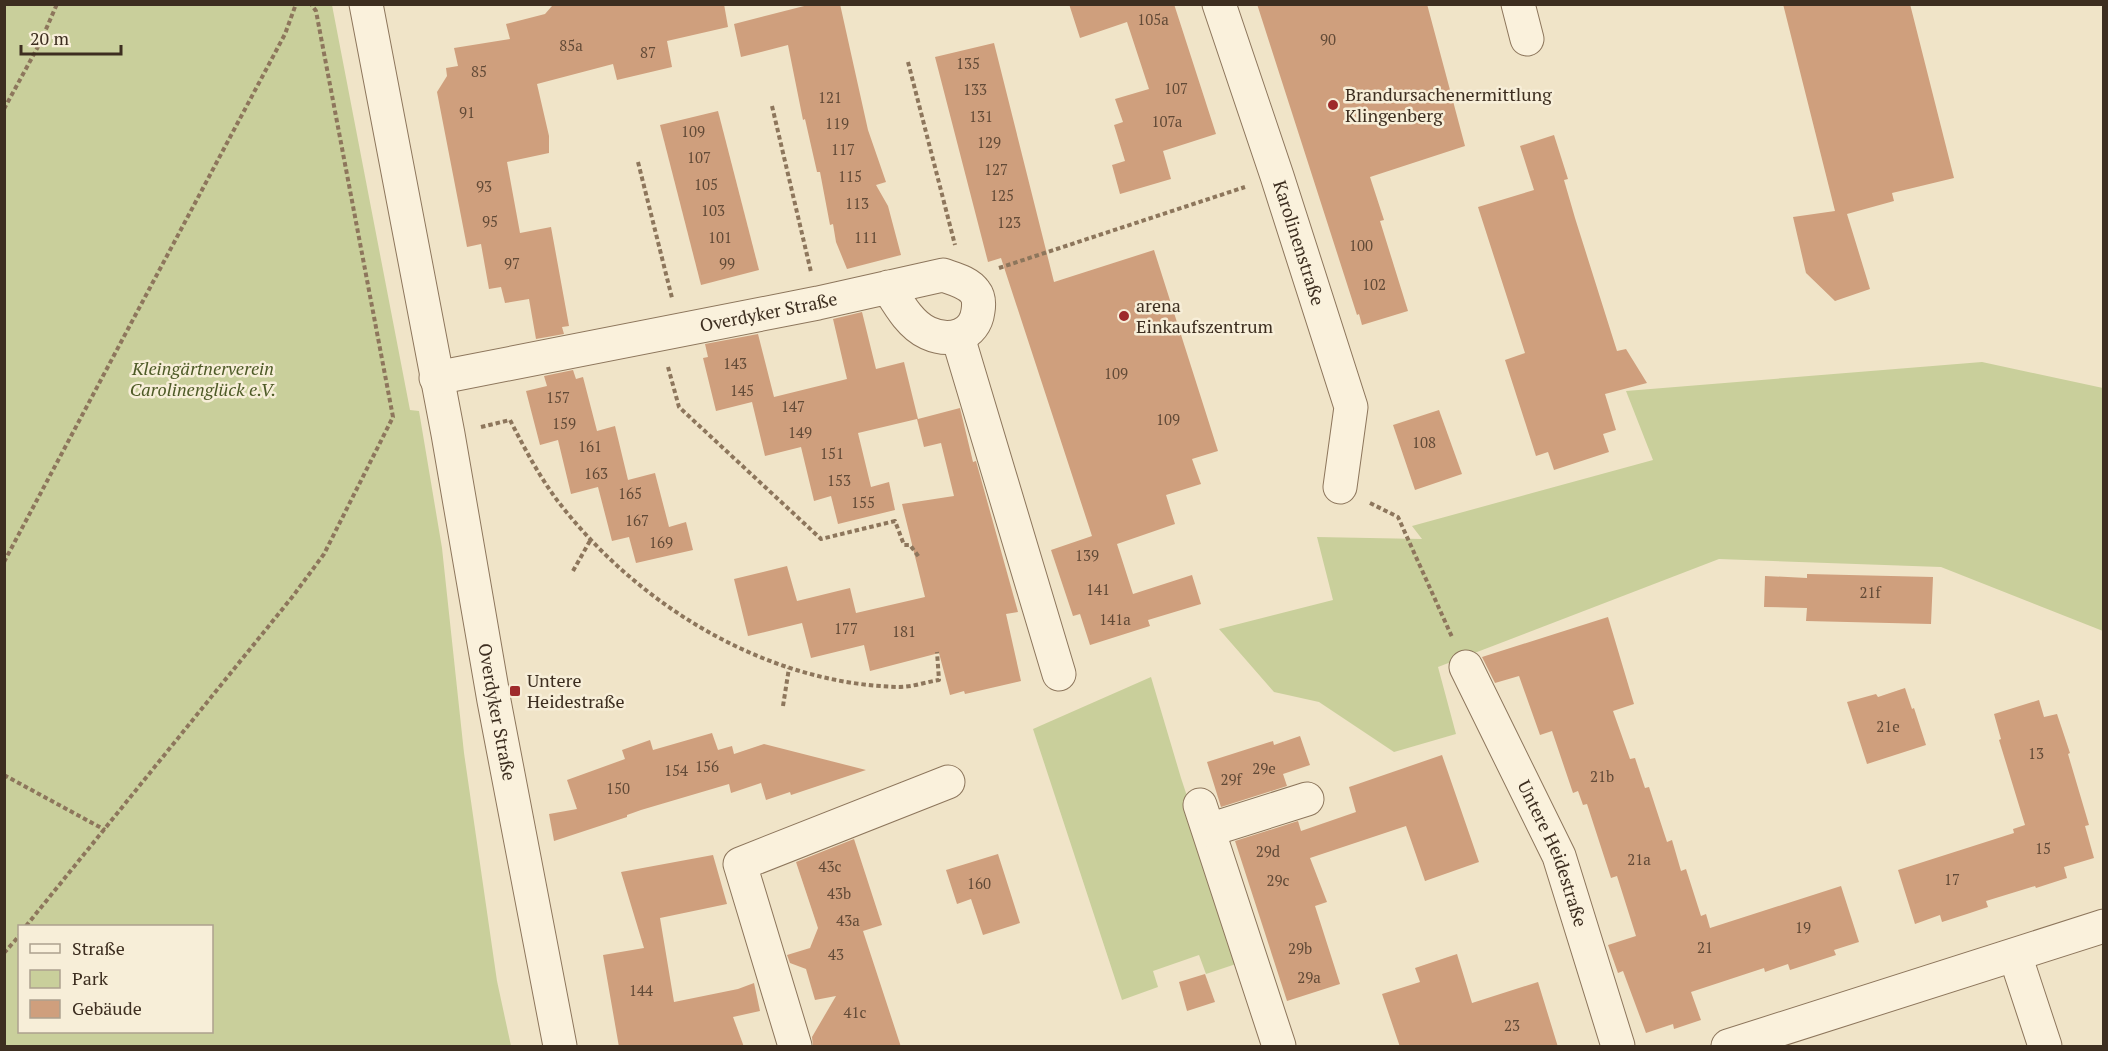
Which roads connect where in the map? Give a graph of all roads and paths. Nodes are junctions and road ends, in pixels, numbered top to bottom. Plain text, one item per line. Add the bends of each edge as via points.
1 (57, 4) edge
2 (296, 4) edge
3 (311, 4) edge
4 (366, 4) edge
5 (1219, 4) edge
6 (1518, 4) edge
7 (1527, 39) dead end
8 (908, 62) dead end
9 (772, 106) dead end
10 (4, 109) edge
11 (638, 162) dead end
12 (1278, 176) junction
13 (962, 280) junction
14 (888, 287) junction
15 (818, 303) junction
16 (669, 332) junction
17 (958, 337) junction
18 (436, 378) junction
19 (448, 434) junction
20 (1340, 487) joint
21 (591, 539) junction
22 (919, 557) dead end
23 (4, 562) edge
24 (573, 571) dead end
25 (937, 652) dead end
26 (1466, 667) joint
27 (789, 668) junction
28 (1059, 674) dead end
29 (783, 706) dead end
30 (4, 775) edge
31 (948, 782) dead end
32 (1307, 799) dead end
33 (105, 830) junction
34 (28, 925) edge
35 (2103, 926) edge
36 (18, 936) edge
37 (4, 953) edge
38 (2015, 955) junction
39 (560, 1047) edge
40 (795, 1047) edge
41 (1279, 1047) edge
42 (1618, 1047) edge
43 (1728, 1047) edge
44 (2045, 1047) edge

1 - 10 path
2 - 23 path via 285,34
3 - 33 path via 316,11 393,417 324,554
4 - 18 street, Overdyker Straße
5 - 12 street, Karolinenstraße
6 - 7 street
8 - 13 path
9 - 15 path
11 - 16 path
12 - 13 path
12 - 20 street, Karolinenstraße via 1351,407
13 - 14 street, Overdyker Straße via 943,275
13 - 17 street via 979,300 971,330
14 - 15 street, Overdyker Straße
14 - 17 street via 908,316 927,332
15 - 16 street, Overdyker Straße
16 - 18 street, Overdyker Straße
16 - 22 path via 679,407 821,539 896,521 903,545 910,545
17 - 28 street
18 - 19 street, Overdyker Straße
19 - 21 path via 510,420 542,478
19 - 39 street, Overdyker Straße
20 - 26 path via 1398,517
21 - 24 path
21 - 27 path via 646,590 688,621
25 - 27 path via 939,680 901,687 835,679
26 - 42 street, Untere Heidestraße via 1559,856
27 - 29 path
30 - 33 path
31 - 40 street via 741,864
32 - 41 street via 1205,818
33 - 34 path
35 - 38 street
36 - 37 path
38 - 43 street
38 - 44 street

